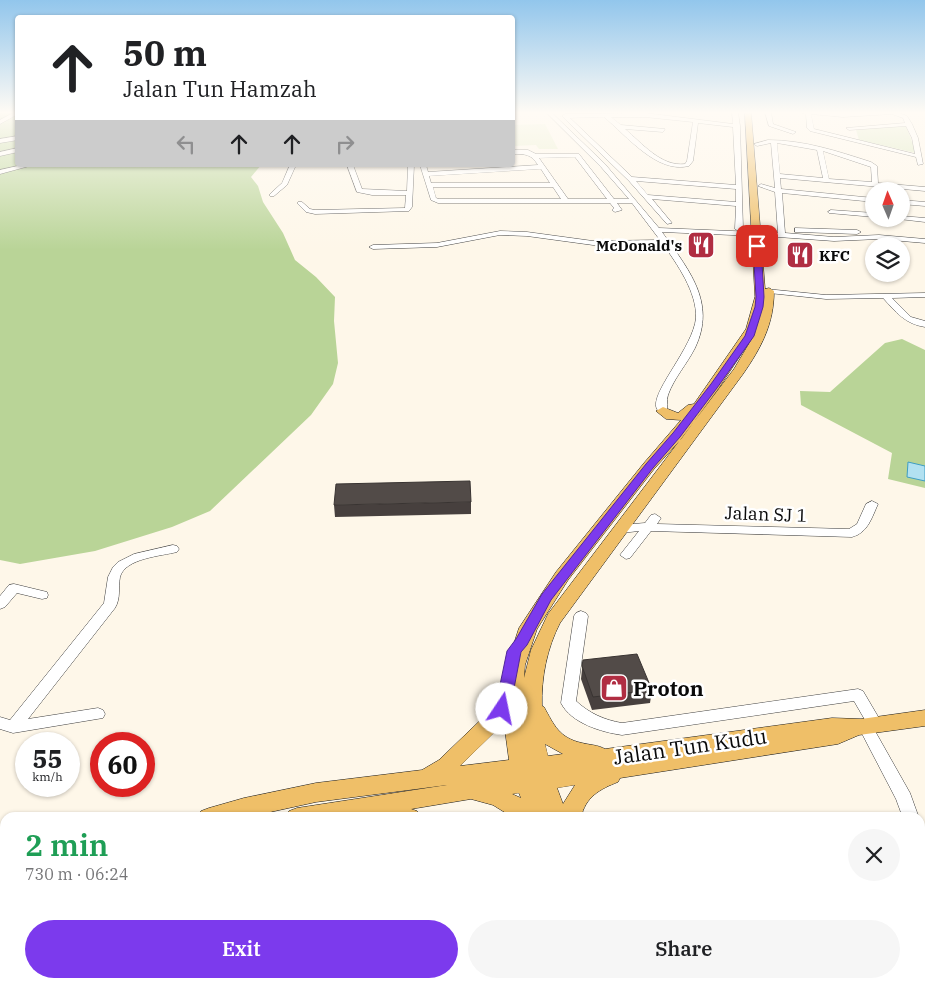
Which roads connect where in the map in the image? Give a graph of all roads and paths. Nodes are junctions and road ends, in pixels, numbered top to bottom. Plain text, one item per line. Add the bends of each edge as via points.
1 (536, 158) edge
2 (579, 158) edge
3 (595, 158) edge
4 (609, 158) edge
5 (657, 158) edge
6 (690, 158) edge
7 (738, 158) edge
8 (760, 158) edge
9 (763, 158) edge
10 (768, 158) edge
11 (822, 158) edge
12 (852, 158) edge
13 (542, 166) junction
14 (21, 167) edge
15 (292, 167) edge
16 (351, 167) edge
17 (411, 167) edge
18 (424, 167) edge
19 (0, 172) edge
20 (426, 174) junction
21 (777, 176) junction
22 (630, 179) junction
23 (826, 180) junction
24 (876, 182) edge
25 (865, 183) edge
26 (430, 185) junction
27 (554, 185) junction
28 (739, 187) junction
29 (910, 187) edge
30 (925, 189) edge
31 (768, 190) junction
32 (409, 193) junction
33 (272, 195) dead end
34 (828, 196) junction
35 (646, 197) junction
36 (865, 199) edge
37 (566, 201) junction
38 (613, 201) junction
39 (632, 201) junction
40 (300, 203) dead end
41 (910, 203) edge
42 (739, 204) junction
43 (925, 204) edge
44 (615, 210) dead end
45 (831, 212) junction
46 (865, 215) edge
47 (910, 219) edge
48 (925, 220) edge
49 (669, 223) dead end
50 (657, 230) junction
51 (834, 230) junction
52 (739, 231) junction
53 (762, 233) junction
54 (781, 233) junction
55 (925, 237) edge
56 (925, 241) edge
57 (665, 242) junction
58 (373, 247) dead end
59 (769, 292) junction
60 (925, 295) edge
61 (885, 296) junction
62 (925, 324) edge
63 (714, 386) junction
64 (663, 411) junction
65 (649, 466) junction
66 (872, 504) dead end
67 (655, 518) dead end
68 (635, 525) junction
69 (173, 549) dead end
70 (626, 555) dead end
71 (42, 595) dead end
72 (0, 604) edge
73 (581, 616) dead end
74 (522, 642) junction
75 (534, 678) junction
76 (98, 714) dead end
77 (925, 718) edge
78 (7, 725) edge
79 (867, 726) junction
80 (646, 759) junction
81 (532, 774) junction
82 (464, 790) junction
83 (372, 803) edge
84 (227, 812) edge
85 (327, 812) edge
86 (395, 812) edge
87 (524, 812) edge
88 (538, 812) edge
89 (554, 812) edge
90 (572, 812) edge
91 (909, 812) edge

1 - 13 street
2 - 38 street
3 - 39 street
4 - 22 street
5 - 6 street via 670,165 684,166
7 - 28 street
8 - 53 main road
9 - 31 main road
10 - 21 street
11 - 23 street
12 - 24 street via 872,164
13 - 20 street
13 - 27 street
14 - 19 street
15 - 33 street via 285,184
16 - 32 street via 359,191
17 - 32 street
18 - 20 street
20 - 26 street
21 - 23 street
21 - 31 street
22 - 28 street
22 - 35 street
23 - 25 street
26 - 27 street
26 - 37 street via 433,199 438,201
27 - 37 street
28 - 42 street
29 - 30 street
31 - 34 street
31 - 53 main road
31 - 54 street
32 - 40 street via 408,208 399,211 315,212 308,211
34 - 36 street
34 - 45 street
35 - 42 street
35 - 49 street
37 - 38 street
38 - 39 street
38 - 44 street via 619,210
39 - 50 street
41 - 43 street
42 - 52 street
45 - 46 street
45 - 51 street
47 - 48 street
50 - 52 street
50 - 57 street
51 - 54 street
51 - 55 street
52 - 53 street
53 - 54 street
53 - 59 main road
53 - 63 main road via 758,259 759,307 749,336
54 - 56 street via 834,239 879,237
57 - 58 street via 593,243 500,233 437,245
57 - 64 street via 701,307 696,336 663,395
59 - 61 street via 826,297
59 - 68 main road via 766,323 752,351
60 - 61 street
61 - 62 street via 909,320
63 - 64 main road via 682,417 673,417
63 - 65 main road
64 - 65 main road via 673,426 672,430
65 - 74 main road via 546,597
66 - 68 street, Jalan SJ 1 via 862,526 852,533
67 - 68 street
68 - 70 street
68 - 75 main road via 550,625 542,641
69 - 78 street via 134,558 117,571 110,605
71 - 72 street via 14,588
73 - 79 street via 568,703 590,719 611,728 622,730 858,695
74 - 81 main road via 516,665 512,711
74 - 83 main road via 512,657 502,709 497,717 446,766
75 - 80 main road via 537,714 548,736 572,750
75 - 81 main road
76 - 78 street
77 - 79 main road, Jalan Tun Kudu
79 - 80 main road, Jalan Tun Kudu via 838,736
79 - 91 street
80 - 81 main road, Jalan Tun Kudu
80 - 90 main road via 588,786 577,796
81 - 82 main road
81 - 83 main road
81 - 88 main road
81 - 89 main road
82 - 83 main road
82 - 87 main road via 500,798
83 - 84 main road via 291,798
83 - 85 main road
83 - 86 main road

